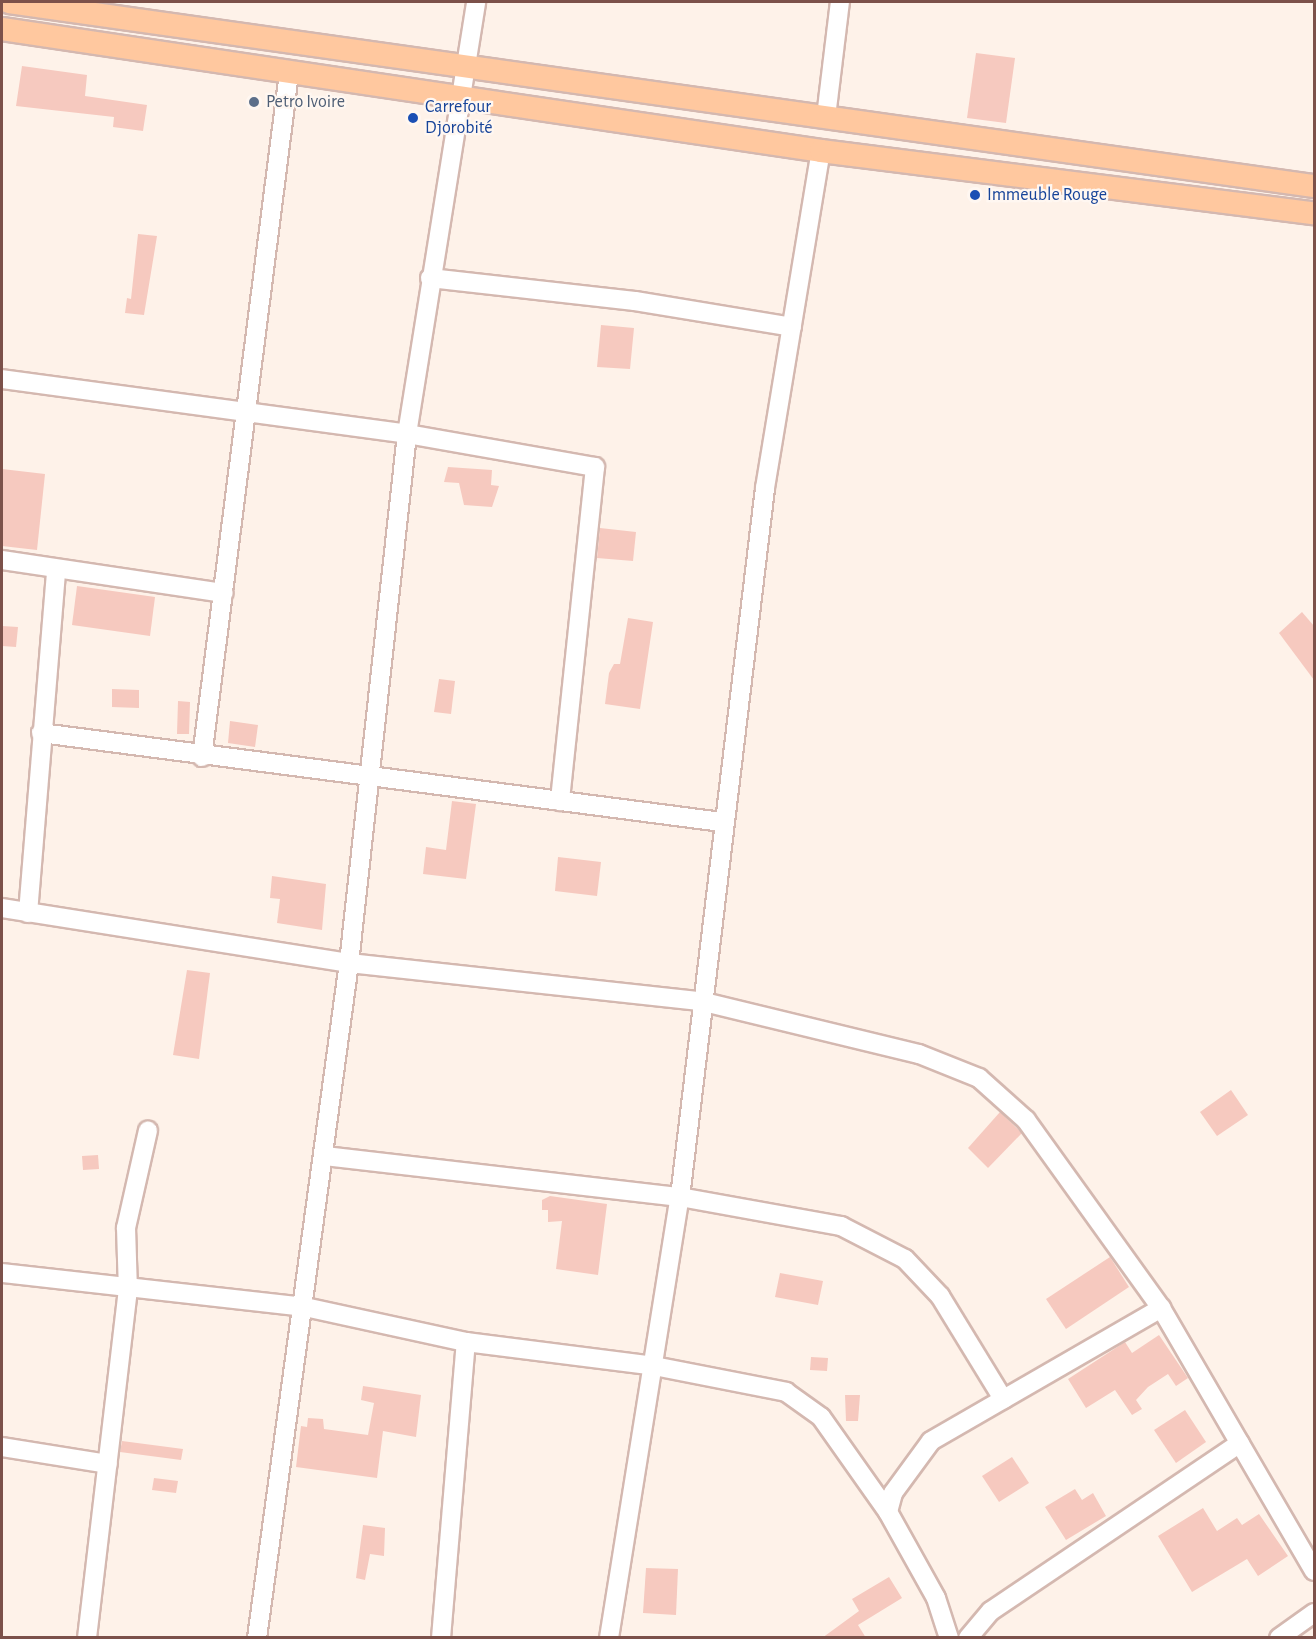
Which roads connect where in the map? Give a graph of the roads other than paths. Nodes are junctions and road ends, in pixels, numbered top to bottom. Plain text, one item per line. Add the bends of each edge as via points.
1 (9, 2) edge
2 (476, 2) edge
3 (840, 2) edge
4 (2, 29) edge
5 (467, 63) junction
6 (289, 73) junction
7 (462, 96) junction
8 (826, 117) junction
9 (821, 151) junction
10 (1314, 186) edge
11 (1314, 213) edge
12 (430, 278) junction
13 (792, 327) junction
14 (2, 379) edge
15 (245, 415) junction
16 (407, 434) junction
17 (2, 560) edge
18 (56, 569) junction
19 (224, 593) junction
20 (41, 733) junction
21 (202, 757) junction
22 (370, 778) junction
23 (560, 801) junction
24 (722, 822) junction
25 (2, 908) edge
26 (28, 913) junction
27 (350, 963) junction
28 (700, 1001) junction
29 (147, 1130) dead end
30 (325, 1156) junction
31 (680, 1197) junction
32 (2, 1273) edge
33 (128, 1291) junction
34 (304, 1307) junction
35 (1161, 1308) junction
36 (466, 1342) junction
37 (649, 1365) junction
38 (1003, 1399) junction
39 (1240, 1443) junction
40 (2, 1447) edge
41 (108, 1464) junction
42 (888, 1512) junction
43 (1314, 1571) edge
44 (1314, 1613) edge
45 (87, 1638) edge
46 (257, 1638) edge
47 (441, 1638) edge
48 (609, 1638) edge
49 (949, 1638) edge
50 (968, 1638) edge
51 (1279, 1638) edge

1 - 5 main road
2 - 5 street
3 - 8 street
4 - 6 main road
5 - 7 street
5 - 8 main road
6 - 7 main road
6 - 15 street
7 - 9 main road
7 - 12 street
8 - 10 main road
9 - 11 main road
9 - 13 street
12 - 13 street via 635,301
12 - 16 street
13 - 24 street
14 - 15 street
15 - 16 street
15 - 19 street
16 - 22 street
16 - 23 street via 595,467
17 - 18 street
18 - 19 street
18 - 20 street
19 - 21 street
20 - 21 street
20 - 26 street
21 - 22 street
22 - 23 street
22 - 27 street
23 - 24 street
24 - 28 street
25 - 26 street
26 - 27 street
27 - 28 street
27 - 30 street
28 - 31 street
28 - 35 street via 919,1054 978,1078 1026,1120
29 - 33 street via 126,1228
30 - 31 street
30 - 34 street
31 - 37 street
31 - 38 street via 841,1226 905,1259 940,1296
32 - 33 street
33 - 34 street
33 - 41 street
34 - 36 street
34 - 46 street
35 - 38 street
35 - 39 street
36 - 37 street
36 - 47 street
37 - 42 street via 786,1392 821,1417
37 - 48 street
38 - 42 street via 931,1441 893,1493
39 - 43 street
39 - 50 street via 991,1611
40 - 41 street
41 - 45 street
42 - 49 street via 936,1598
44 - 51 street

